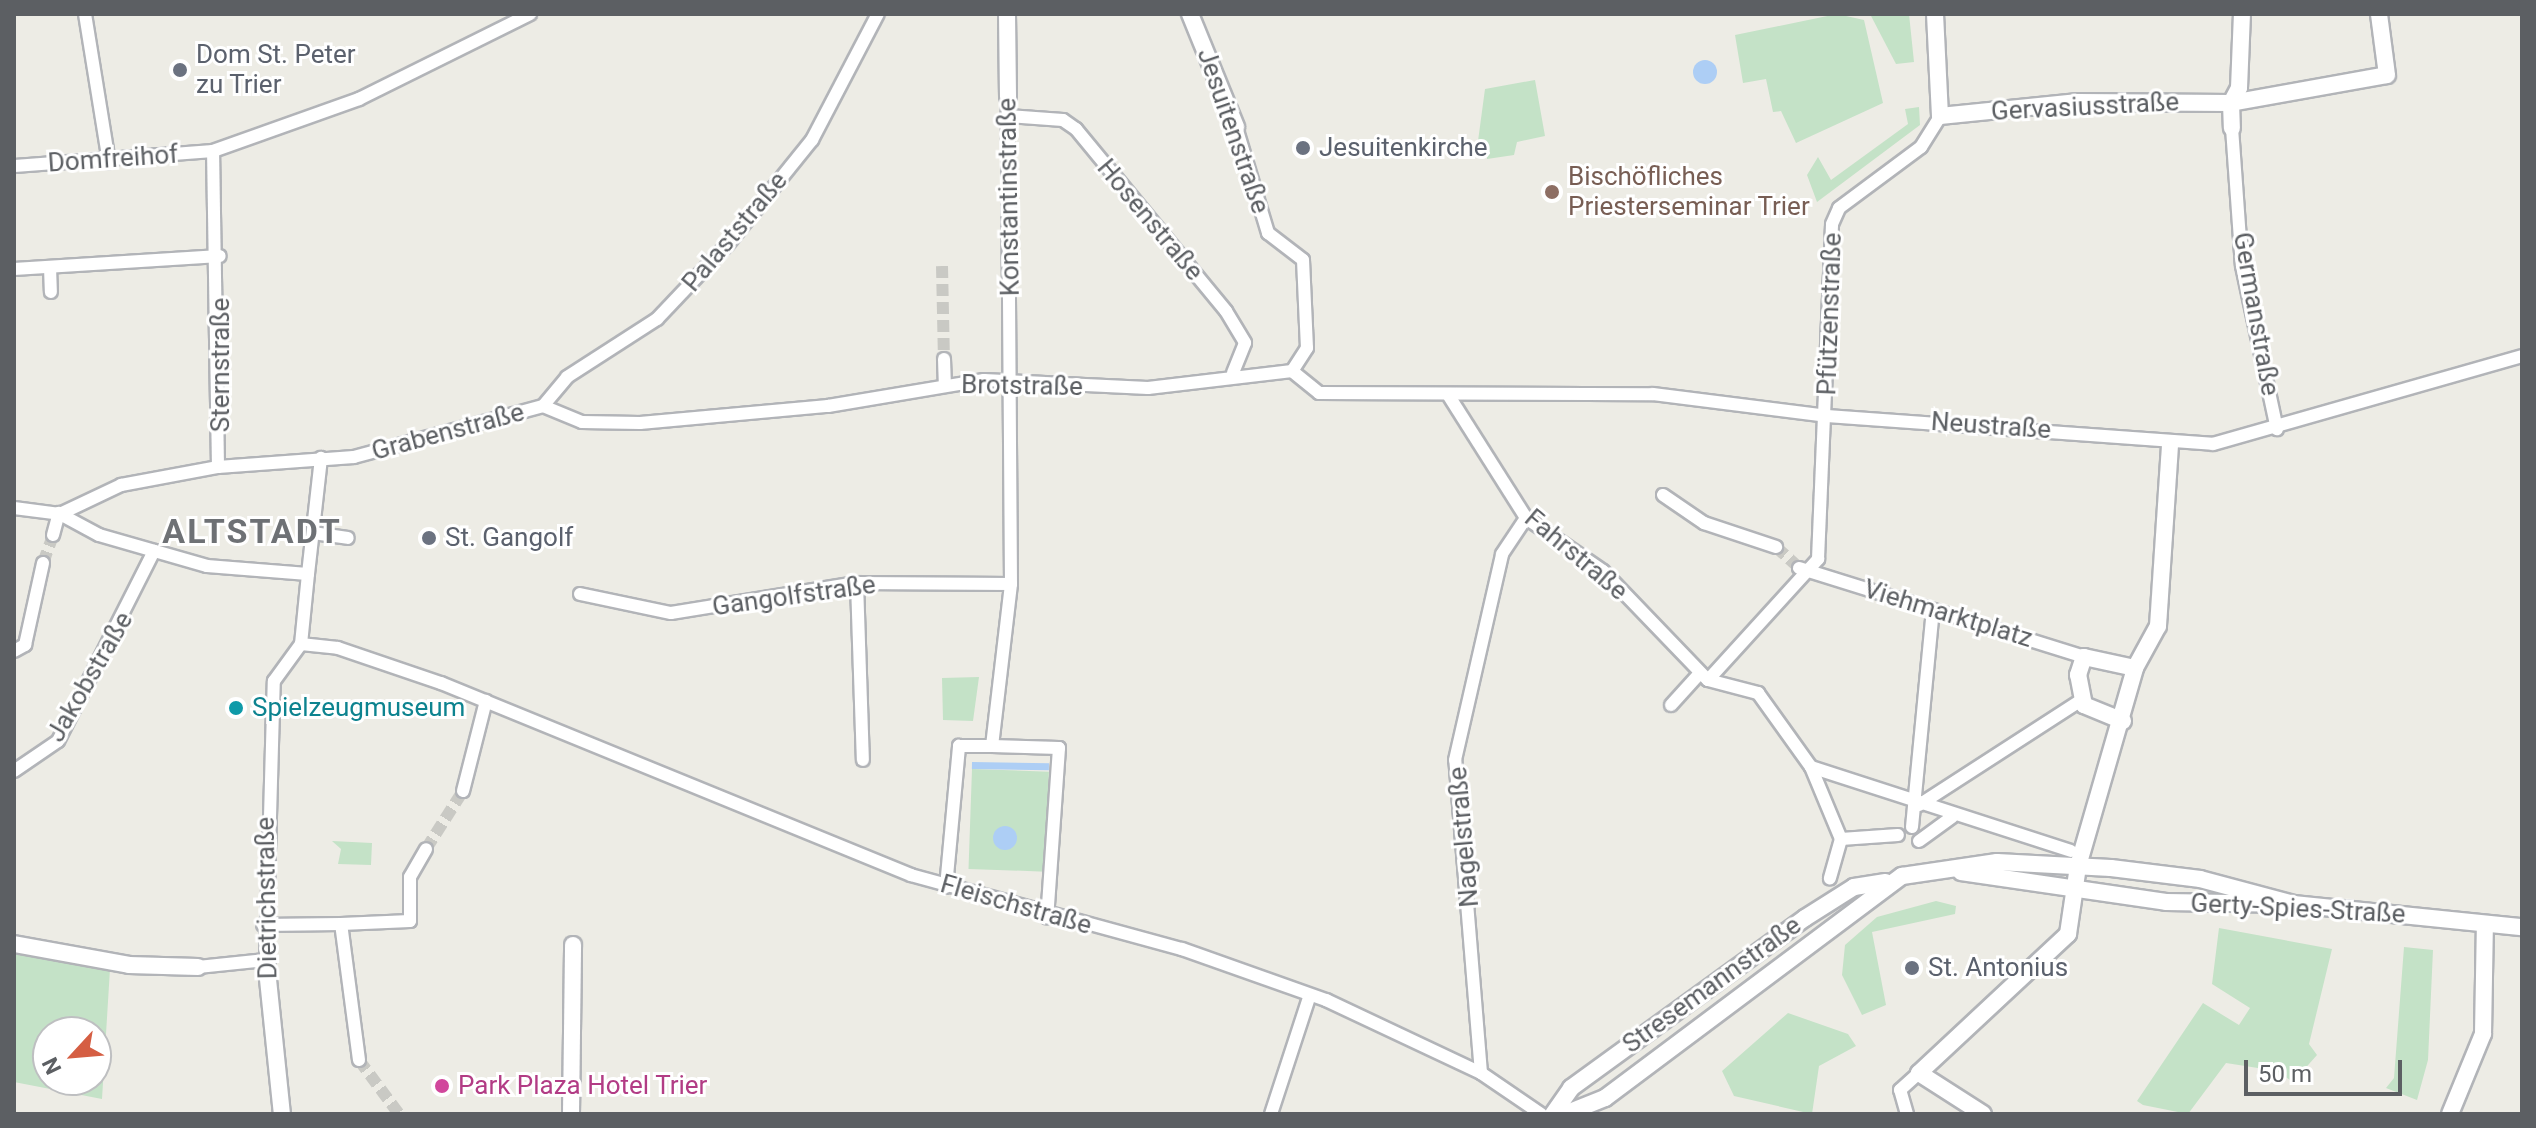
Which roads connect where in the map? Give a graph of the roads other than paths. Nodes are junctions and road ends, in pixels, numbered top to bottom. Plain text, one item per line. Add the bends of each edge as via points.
1 (85, 14) edge
2 (530, 14) edge
3 (878, 14) edge
4 (1007, 14) edge
5 (1190, 14) edge
6 (1935, 14) edge
7 (2242, 14) edge
8 (2379, 14) edge
9 (1008, 97) joint
10 (2231, 103) junction
11 (1008, 116) junction
12 (1940, 116) junction
13 (1236, 127) joint
14 (2232, 128) joint
15 (213, 151) junction
16 (109, 162) junction
17 (14, 166) edge
18 (220, 256) junction
19 (50, 267) junction
20 (14, 269) edge
21 (220, 284) joint
22 (51, 292) dead end
23 (2522, 356) edge
24 (944, 359) tunnel mouth
25 (1292, 371) junction
26 (1233, 373) junction
27 (1010, 381) junction
28 (945, 385) junction
29 (1449, 396) junction
30 (543, 406) junction
31 (1826, 416) junction
32 (2277, 429) junction
33 (2170, 443) junction
34 (321, 458) junction
35 (218, 467) junction
36 (1663, 495) dead end
37 (14, 508) edge
38 (60, 514) junction
39 (1526, 518) junction
40 (313, 533) junction
41 (53, 535) tunnel mouth
42 (348, 538) dead end
43 (1776, 547) tunnel mouth
44 (154, 551) junction
45 (43, 563) tunnel mouth
46 (1806, 570) junction
47 (308, 574) junction
48 (857, 583) junction
49 (1011, 584) junction
50 (580, 594) dead end
51 (1933, 610) junction
52 (301, 644) junction
53 (14, 651) edge
54 (2084, 657) junction
55 (2135, 668) junction
56 (1704, 677) junction
57 (2081, 700) junction
58 (486, 701) junction
59 (1671, 705) dead end
60 (2123, 721) junction
61 (992, 746) junction
62 (863, 760) dead end
63 (1811, 767) junction
64 (14, 771) edge
65 (463, 791) tunnel mouth
66 (1919, 805) junction
67 (1952, 817) junction
68 (1912, 827) dead end
69 (1898, 835) dead end
70 (1841, 839) junction
71 (1919, 841) dead end
72 (426, 849) tunnel mouth
73 (2074, 859) junction
74 (1960, 872) junction
75 (1830, 878) dead end
76 (1887, 882) junction
77 (946, 887) junction
78 (2074, 891) junction
79 (2294, 904) junction
80 (1047, 918) junction
81 (341, 924) junction
82 (2485, 924) junction
83 (263, 925) junction
84 (2522, 927) edge
85 (14, 944) edge
86 (573, 945) dead end
87 (266, 960) junction
88 (198, 967) joint
89 (1310, 995) junction
90 (359, 1060) tunnel mouth
91 (1481, 1073) junction
92 (1919, 1073) junction
93 (282, 1114) edge
94 (571, 1114) edge
95 (1271, 1114) edge
96 (1541, 1114) edge
97 (1553, 1114) edge
98 (1565, 1114) edge
99 (1907, 1114) edge
100 (1983, 1114) edge
101 (2450, 1114) edge

1 - 16 street
2 - 15 street, Domfreihof via 359,99
3 - 30 street, Palaststraße via 812,140 728,244 657,319 567,377
4 - 9 street, Konstantinstraße
5 - 13 street, Jesuitenstraße
6 - 12 street
7 - 10 street, Germanstraße via 2239,88
8 - 10 street, Gervasiusstraße via 2387,75
9 - 11 street, Konstantinstraße
10 - 12 street, Gervasiusstraße via 2084,103
10 - 14 street, Germanstraße
11 - 26 street, Hosenstraße via 1063,120 1076,129 1226,311 1245,343
11 - 27 street, Konstantinstraße
12 - 31 street, Pfützenstraße via 1921,147 1839,208 1830,239
13 - 25 street, Jesuitenstraße via 1268,233 1303,260 1307,348
14 - 32 street, Germanstraße via 2241,260
15 - 16 street, Domfreihof
15 - 18 street, Domfreihof
16 - 17 street, Domfreihof
18 - 19 street
18 - 21 street, Domfreihof
19 - 20 street
19 - 22 street
21 - 35 street, Sternstraße
23 - 32 street, Neustraße via 2479,362
24 - 28 street
25 - 26 street, Brotstraße
25 - 29 street via 1319,393
26 - 27 street, Brotstraße via 1148,388
27 - 28 street, Brotstraße
27 - 49 street, Konstantinstraße
28 - 30 street, Brotstraße via 828,406 640,423 582,422
29 - 31 street, Neustraße via 1653,394
29 - 39 street, Fahrstraße
30 - 34 street, Grabenstraße via 354,457
31 - 33 street, Neustraße
31 - 46 street, Pfützenstraße
32 - 33 street, Neustraße via 2213,444
33 - 55 street via 2158,626
34 - 35 street, Grabenstraße
34 - 40 street
35 - 38 street, Grabenstraße via 121,485
36 - 43 street via 1704,523
37 - 38 street
38 - 41 street
38 - 44 street via 99,535
39 - 56 street, Fahrstraße via 1603,571
39 - 91 street, Nagelstraße via 1502,554 1455,760
40 - 42 street
40 - 47 street
44 - 47 street via 207,566
44 - 64 street, Jakobstraße via 150,568 58,741
45 - 53 street via 25,645
46 - 51 street, Viehmarktplatz
46 - 56 street
47 - 52 street
48 - 49 street, Gangolfstraße
48 - 50 street, Gangolfstraße via 671,613
48 - 62 street
49 - 61 street, Konstantinstraße
51 - 54 street, Viehmarktplatz
51 - 66 street
52 - 58 street, Fleischstraße via 338,648
52 - 83 street, Dietrichstraße via 274,681
54 - 55 street, Viehmarktplatz
54 - 57 street
55 - 60 street
56 - 59 street
56 - 63 street via 1758,693
57 - 60 street via 2093,713
57 - 66 street
58 - 65 street
58 - 77 street, Fleischstraße
60 - 73 street
61 - 77 street via 959,746
61 - 80 street via 1059,748
63 - 66 street
63 - 70 street
66 - 67 street
66 - 68 street
67 - 71 street
67 - 73 street
69 - 70 street
70 - 75 street
72 - 81 street via 410,877 410,921
73 - 74 street, Stresemannstraße via 1997,862
73 - 78 street
73 - 79 street, Stresemannstraße via 2200,879
74 - 76 street, Stresemannstraße
74 - 78 street, Stresemannstraße
76 - 97 street, Stresemannstraße via 1854,887 1805,918 1571,1088
76 - 98 street, Stresemannstraße via 1605,1098
77 - 80 street, Fleischstraße
78 - 79 street, Gerty-Spies-Straße
78 - 92 street via 2068,934
79 - 82 street, Gerty-Spies-Straße
80 - 89 street, Fleischstraße via 1182,949
81 - 83 street
81 - 90 street
82 - 84 street, Gerty-Spies-Straße
82 - 101 street via 2483,1034
83 - 87 street, Dietrichstraße
85 - 88 street via 129,965
86 - 94 street
87 - 88 street
87 - 93 street, Dietrichstraße
89 - 91 street, Fleischstraße
89 - 95 street
91 - 96 street, Fleischstraße
92 - 99 street via 1900,1090
92 - 100 street

